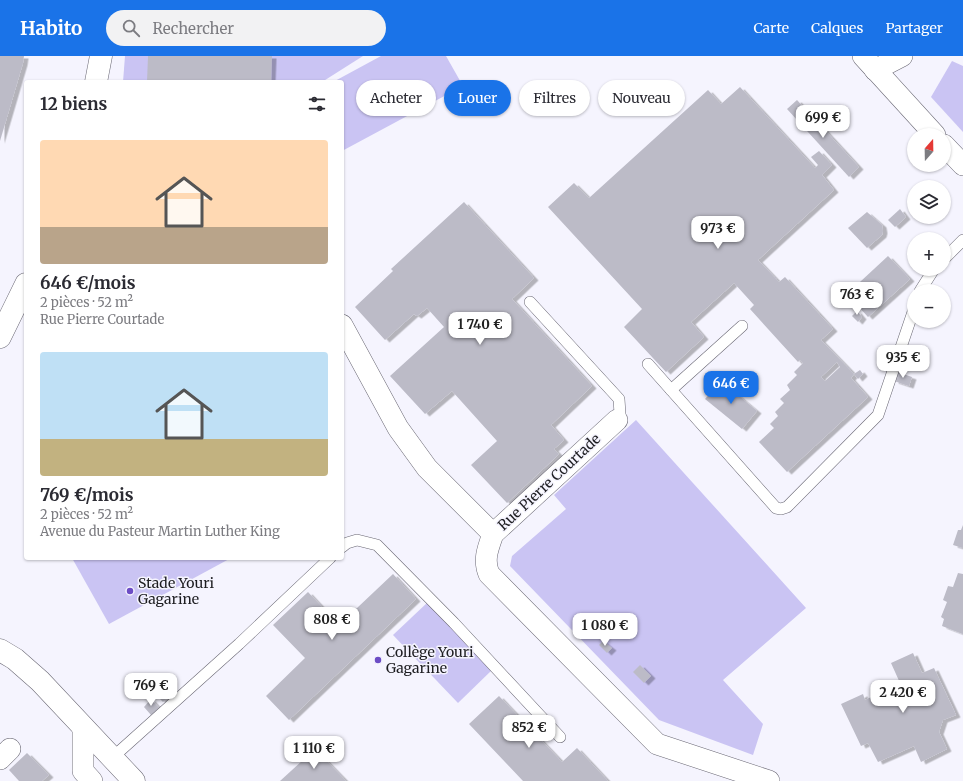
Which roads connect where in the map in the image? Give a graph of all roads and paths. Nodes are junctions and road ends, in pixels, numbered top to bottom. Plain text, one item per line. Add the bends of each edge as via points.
1 (101, 56) edge
2 (902, 56) edge
3 (869, 63) edge
4 (96, 80) edge
5 (929, 128) edge
6 (951, 152) edge
7 (963, 165) edge
8 (963, 240) edge
9 (951, 252) edge
10 (24, 282) edge
11 (24, 288) edge
12 (530, 302) dead end
13 (0, 312) edge
14 (742, 326) dead end
15 (908, 328) edge
16 (344, 329) edge
17 (0, 337) edge
18 (648, 364) dead end
19 (671, 390) junction
20 (617, 420) joint
21 (493, 534) junction
22 (344, 545) edge
23 (328, 560) edge
24 (0, 635) edge
25 (8, 655) edge
26 (83, 727) junction
27 (560, 737) dead end
28 (112, 758) junction
29 (92, 781) edge
30 (134, 781) edge
31 (769, 781) edge

1 - 4 street
2 - 3 street
3 - 5 street
6 - 7 street
8 - 9 lane
10 - 13 street
11 - 17 street
12 - 20 lane via 619,399 620,414
14 - 19 lane
15 - 19 lane via 878,415 787,507 781,509 776,508
16 - 21 street via 398,428 427,468
18 - 19 lane
20 - 21 street, Rue Pierre Courtade
21 - 31 street, Rue Pierre Courtade via 486,553 485,566 489,574 656,744
22 - 27 lane via 358,540 377,545 460,629
23 - 28 lane
24 - 25 street
25 - 26 street via 40,681
26 - 28 street
26 - 29 street via 83,771
28 - 30 street

